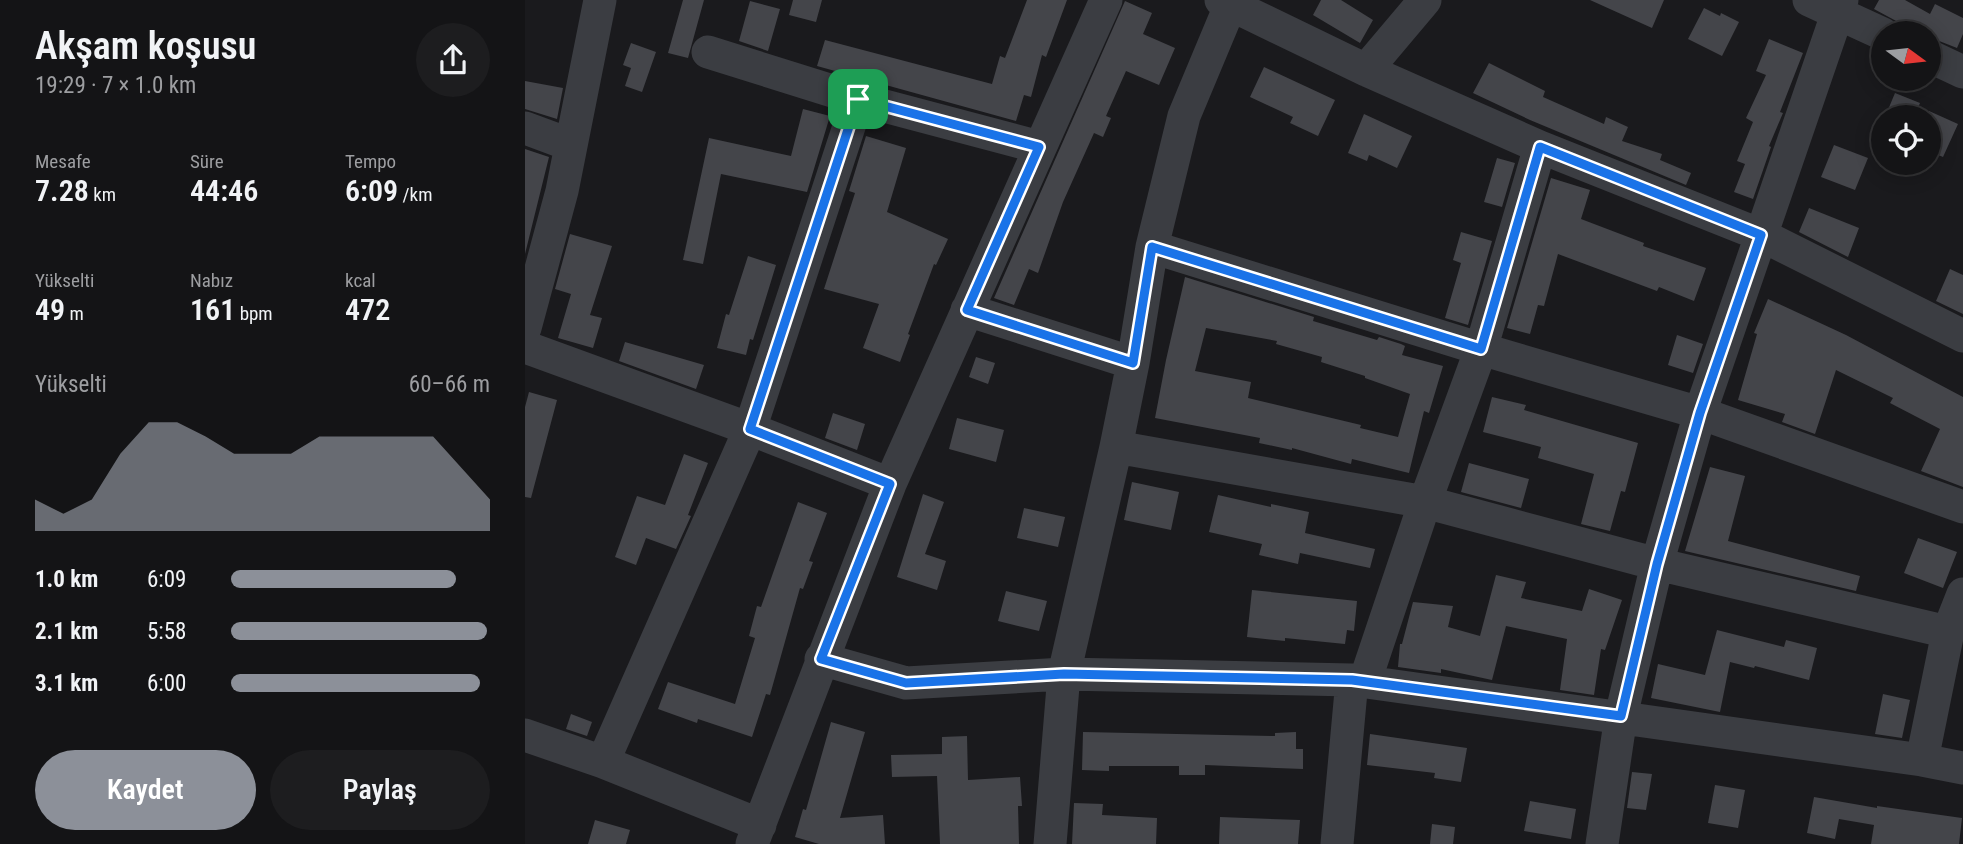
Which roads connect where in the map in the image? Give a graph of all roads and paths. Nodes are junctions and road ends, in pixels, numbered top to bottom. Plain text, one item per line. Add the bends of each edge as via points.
1 (600, 0) edge
2 (1106, 0) edge
3 (1425, 0) edge
4 (1225, 3) edge
5 (1829, 4) edge
6 (1871, 27) edge
7 (708, 52) dead end
8 (1941, 62) edge
9 (1366, 70) junction
10 (1963, 72) edge
11 (858, 99) junction
12 (525, 128) edge
13 (571, 145) junction
14 (1039, 147) junction
15 (1540, 147) junction
16 (1761, 235) junction
17 (537, 237) edge
18 (1152, 247) junction
19 (967, 310) junction
20 (525, 328) edge
21 (1963, 336) edge
22 (525, 347) edge
23 (1481, 349) junction
24 (1133, 363) junction
25 (1700, 413) junction
26 (750, 429) junction
27 (1115, 447) junction
28 (890, 484) junction
29 (1425, 502) junction
30 (1963, 507) edge
31 (1657, 564) junction
32 (1963, 594) edge
33 (1948, 632) junction
34 (821, 659) junction
35 (1064, 674) junction
36 (1358, 681) junction
37 (1621, 716) junction
38 (525, 735) edge
39 (1922, 760) junction
40 (603, 762) junction
41 (1963, 768) edge
42 (756, 834) edge
43 (1050, 844) edge
44 (1337, 844) edge
45 (1602, 844) edge

1 - 13 street
2 - 14 street
3 - 9 street
4 - 9 street
4 - 18 street via 1184,116
5 - 6 street
5 - 16 street
7 - 11 street
8 - 10 street
9 - 15 street
11 - 14 street
11 - 26 street
12 - 13 street
13 - 17 street via 562,191
14 - 19 street
15 - 16 street
15 - 23 street
16 - 21 street
16 - 25 street
17 - 20 street
18 - 23 street
18 - 24 street
19 - 24 street
19 - 28 street
22 - 26 street
23 - 25 street
23 - 29 street
24 - 27 street
25 - 30 street
25 - 31 street
26 - 28 street
26 - 40 street
27 - 29 street
27 - 35 street
28 - 34 street
29 - 31 street
29 - 36 street
31 - 33 street
31 - 37 street
32 - 33 street
33 - 39 street
34 - 35 street via 906,683
34 - 42 street
35 - 36 street
35 - 43 street
36 - 37 street
36 - 44 street
37 - 39 street
37 - 45 street
38 - 40 street
39 - 41 street
40 - 42 street

